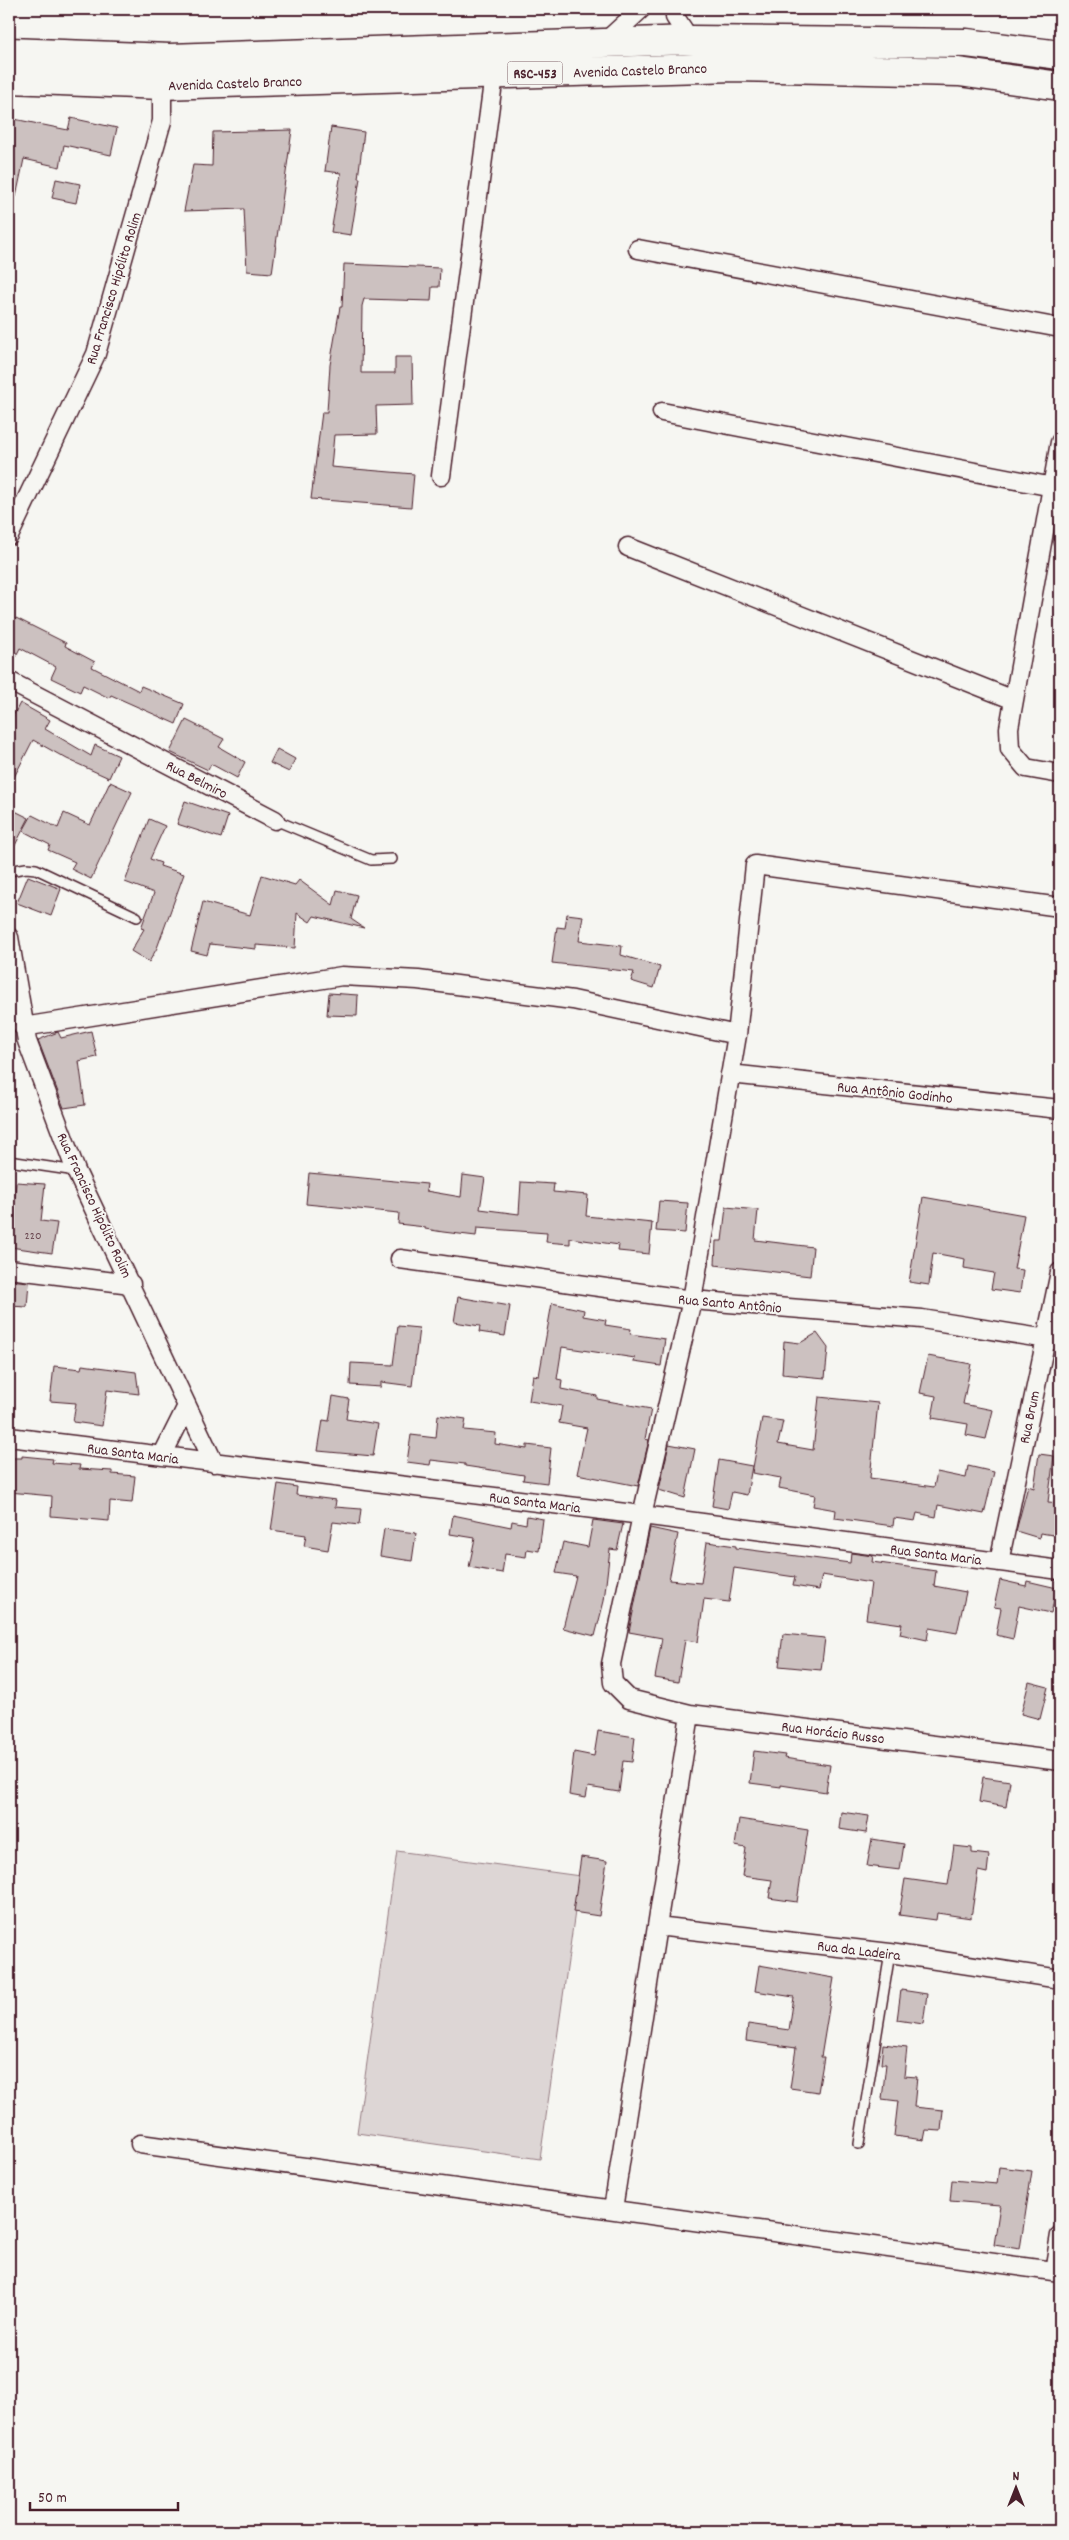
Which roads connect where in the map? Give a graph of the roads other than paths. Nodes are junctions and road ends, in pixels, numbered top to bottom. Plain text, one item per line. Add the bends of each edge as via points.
1 (641, 9) edge
2 (676, 9) edge
3 (690, 40) junction
4 (604, 43) junction
5 (9, 52) edge
6 (1060, 55) edge
7 (494, 75) junction
8 (9, 79) edge
9 (162, 85) junction
10 (1060, 86) edge
11 (638, 249) dead end
12 (1060, 328) edge
13 (662, 412) dead end
14 (1060, 442) edge
15 (441, 476) dead end
16 (1053, 487) junction
17 (9, 536) edge
18 (628, 547) dead end
19 (9, 681) edge
20 (1014, 700) junction
21 (1060, 774) edge
22 (275, 820) joint
23 (392, 859) dead end
24 (9, 871) edge
25 (1060, 907) edge
26 (136, 917) dead end
27 (9, 937) edge
28 (11, 957) edge
29 (23, 1027) junction
30 (737, 1035) junction
31 (730, 1074) junction
32 (1060, 1109) edge
33 (9, 1161) edge
34 (76, 1171) junction
35 (400, 1259) dead end
36 (9, 1269) edge
37 (1060, 1272) edge
38 (131, 1284) junction
39 (692, 1300) junction
40 (1053, 1340) edge
41 (186, 1408) junction
42 (9, 1437) edge
43 (162, 1456) junction
44 (214, 1463) junction
45 (642, 1515) junction
46 (999, 1562) junction
47 (1060, 1570) edge
48 (690, 1714) junction
49 (1060, 1761) edge
50 (657, 1926) junction
51 (890, 1953) junction
52 (1060, 1979) edge
53 (140, 2144) dead end
54 (860, 2144) dead end
55 (613, 2209) junction
56 (1060, 2235) edge
57 (1057, 2272) edge

1 - 4 street
2 - 3 street via 675,17
3 - 4 main road, Avenida Castelo Branco / RSC-453
3 - 6 main road, Avenida Castelo Branco / RSC-453 via 967,43
4 - 5 main road, Avenida Castelo Branco / RSC-453 via 170,58
7 - 9 main road, Avenida Castelo Branco / RSC-453
7 - 10 main road, Avenida Castelo Branco / RSC-453 via 734,67 959,72
7 - 15 street
8 - 9 main road, Avenida Castelo Branco / RSC-453
9 - 17 street, Rua Francisco Hipólito Rolim via 162,121 96,354
11 - 12 street
13 - 16 street
14 - 16 street
16 - 20 street
18 - 20 street
19 - 22 street, Rua Belmiro
20 - 21 street via 1009,728 1010,749 1026,768
22 - 23 lane, Rua Belmiro via 371,860
24 - 26 lane via 36,870
25 - 30 street via 755,865
27 - 28 street, Rua Francisco Hipólito Rolim
28 - 29 street, Rua Francisco Hipólito Rolim
29 - 30 street via 342,976 418,980 573,1000
29 - 34 street, Rua Francisco Hipólito Rolim
30 - 31 street
31 - 32 street, Rua Antônio Godinho
31 - 39 street
33 - 34 lane
34 - 38 street, Rua Francisco Hipólito Rolim
35 - 39 street, Rua Santo Antônio
36 - 38 street
37 - 40 street, Rua Brum
38 - 41 street, Rua Francisco Hipólito Rolim
39 - 40 street, Rua Santo Antônio via 922,1319
39 - 45 street
40 - 46 street, Rua Brum
41 - 43 street
41 - 44 street, Rua Francisco Hipólito Rolim
42 - 43 street, Rua Santa Maria
43 - 44 street, Rua Santa Maria
44 - 45 street, Rua Santa Maria
45 - 46 street, Rua Santa Maria
45 - 48 street, Rua Horácio Russo via 610,1664 612,1683 630,1699
46 - 47 street, Rua Santa Maria
48 - 49 street, Rua Horácio Russo
48 - 50 street
50 - 51 street, Rua da Ladeira
50 - 55 street
51 - 52 street, Rua da Ladeira
51 - 54 lane
53 - 55 street
55 - 57 street
56 - 57 street

